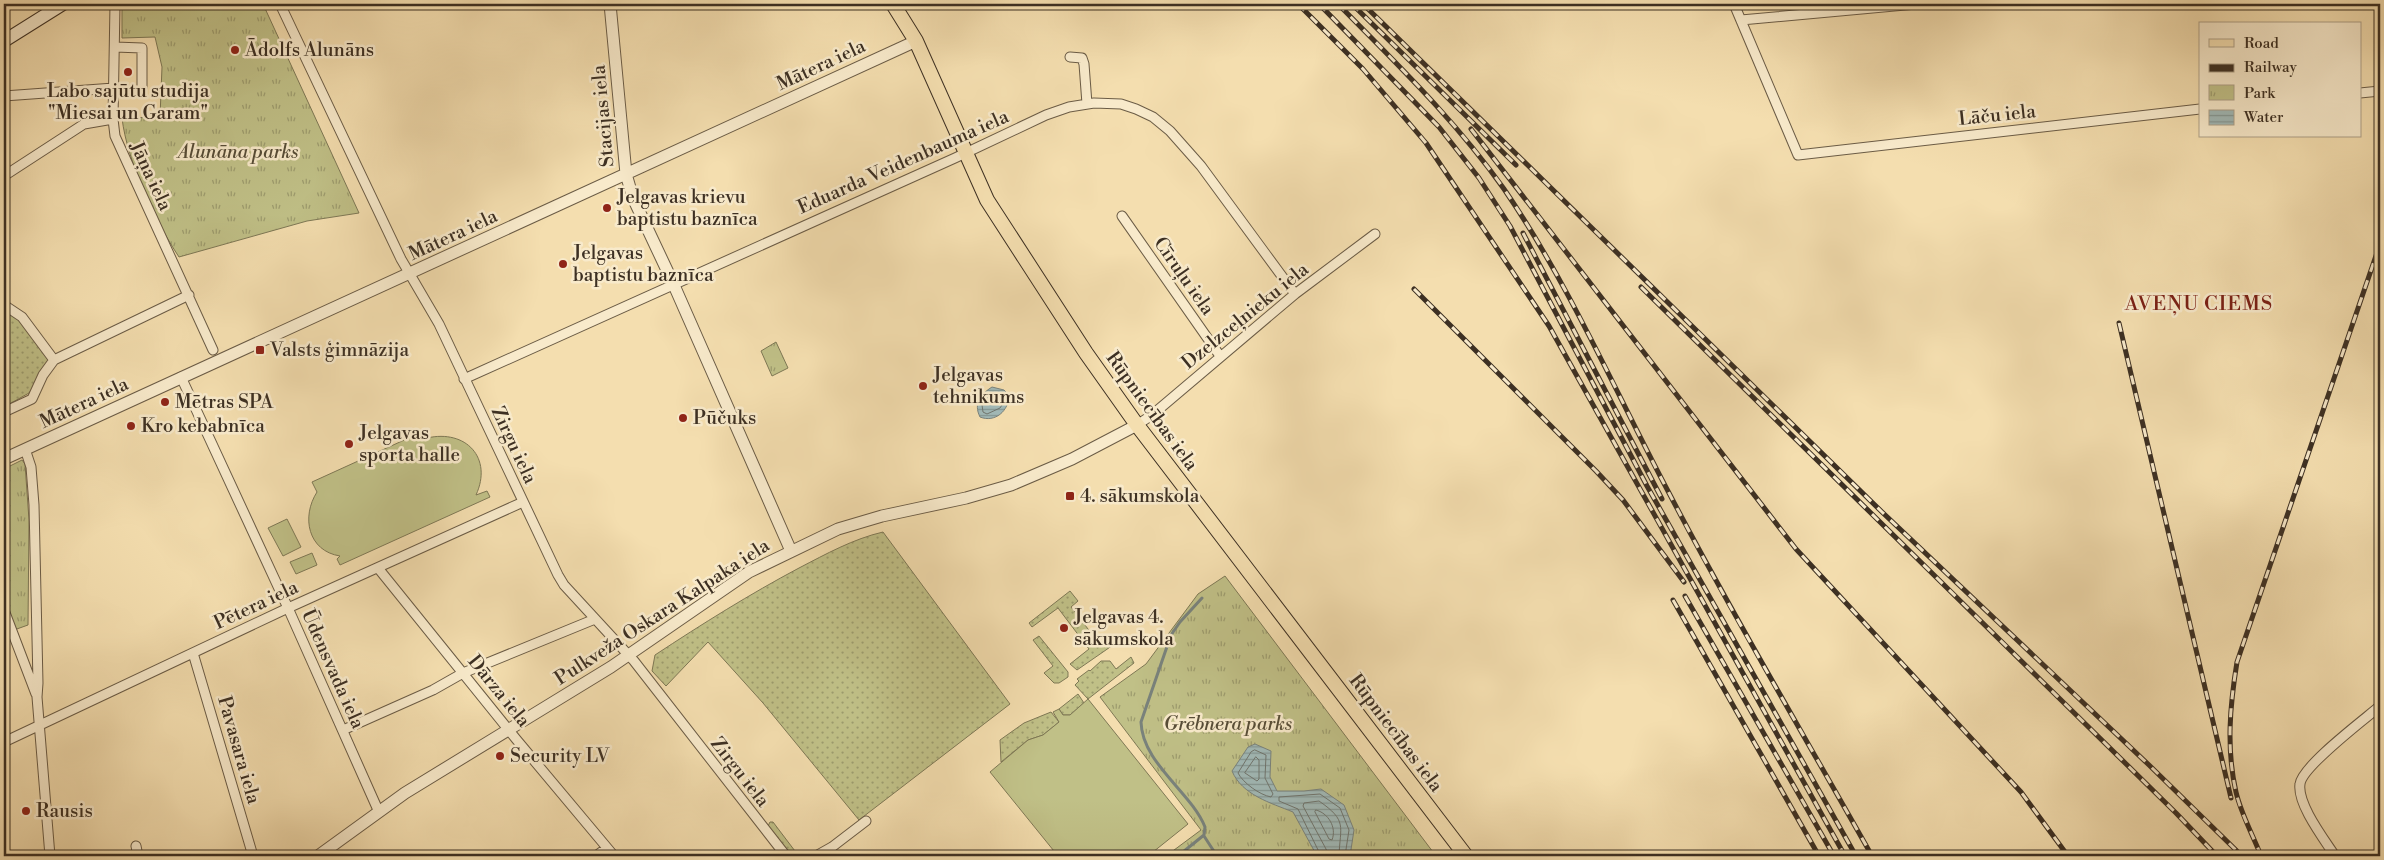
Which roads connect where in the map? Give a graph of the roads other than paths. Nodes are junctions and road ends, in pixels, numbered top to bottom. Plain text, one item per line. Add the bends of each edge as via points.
1 (63, 4) edge
2 (115, 4) edge
3 (280, 4) edge
4 (610, 4) edge
5 (893, 4) edge
6 (1734, 4) edge
7 (1916, 4) edge
8 (1741, 20) junction
9 (4, 41) edge
10 (916, 41) junction
11 (115, 47) junction
12 (1070, 57) dead end
13 (142, 87) dead end
14 (114, 88) junction
15 (2380, 91) edge
16 (2362, 93) edge
17 (4, 96) edge
18 (1087, 104) junction
19 (2199, 109) edge
20 (113, 119) junction
21 (964, 153) junction
22 (626, 174) junction
23 (4, 176) edge
24 (1122, 216) dead end
25 (1375, 234) dead end
26 (408, 274) junction
27 (673, 283) junction
28 (1295, 294) junction
29 (189, 295) junction
30 (4, 305) edge
31 (213, 350) dead end
32 (1220, 356) junction
33 (54, 360) junction
34 (181, 377) junction
35 (464, 379) junction
36 (4, 412) edge
37 (1137, 425) junction
38 (25, 449) junction
39 (4, 459) edge
40 (523, 502) junction
41 (791, 551) junction
42 (378, 568) junction
43 (288, 608) junction
44 (4, 610) edge
45 (595, 619) junction
46 (193, 652) junction
47 (629, 655) junction
48 (463, 673) junction
49 (37, 697) junction
50 (2380, 706) edge
51 (40, 724) junction
52 (343, 730) junction
53 (509, 730) junction
54 (4, 742) edge
55 (378, 810) junction
56 (866, 821) dead end
57 (136, 846) dead end
58 (607, 848) junction
59 (50, 856) edge
60 (138, 856) edge
61 (253, 856) edge
62 (318, 856) edge
63 (596, 856) edge
64 (614, 856) edge
65 (786, 856) edge
66 (816, 856) edge
67 (1466, 856) edge
68 (2335, 856) edge

1 - 9 main road
2 - 11 street, Jāņa iela
3 - 26 street, Zirgu iela
4 - 22 street, Stacijas iela
5 - 10 main road, Rūpniecības iela
6 - 8 street
7 - 8 street
8 - 19 street, Lāču iela via 1798,155
10 - 21 main road, Rūpniecības iela
10 - 22 street, Mātera iela
11 - 13 street via 142,48
11 - 14 street, Jāņa iela
12 - 18 street via 1082,58
14 - 17 street
14 - 20 street, Jāņa iela
15 - 16 street
18 - 21 street, Eduarda Veidenbauma iela via 1046,114
18 - 28 street, Eduarda Veidenbauma iela via 1106,102 1128,106 1153,117 1170,131 1201,166
20 - 23 street via 84,124
20 - 29 street, Jāņa iela via 115,136
21 - 27 street, Eduarda Veidenbauma iela
21 - 37 main road, Rūpniecības iela via 987,200
22 - 26 street, Mātera iela
22 - 27 street, Stacijas iela via 633,198
24 - 32 street, Cīruļu iela
25 - 28 street, Dzelzceļnieku iela
26 - 34 street, Mātera iela
26 - 35 street, Zirgu iela via 439,324
27 - 35 street, Eduarda Veidenbauma iela
27 - 41 street, Stacijas iela
28 - 32 street, Dzelzceļnieku iela
29 - 31 street, Jāņa iela
29 - 33 street
30 - 33 street via 22,317
32 - 37 street, Dzelzceļnieku iela
33 - 36 street via 32,399
34 - 38 street, Mātera iela
34 - 43 street, Ūdensvada iela
35 - 40 street, Zirgu iela
37 - 41 street, Pulkveža Oskara Kalpaka iela via 1072,459 1011,485 850,525
37 - 67 main road, Rūpniecības iela
38 - 39 street, Mātera iela
38 - 49 street via 32,467 34,505
40 - 42 street, Pētera iela
40 - 45 street, Zirgu iela via 558,575
41 - 47 street, Pulkveža Oskara Kalpaka iela via 749,572
42 - 43 street, Pētera iela
42 - 48 street, Dārza iela
43 - 46 street, Pētera iela
43 - 52 street, Ūdensvada iela
44 - 49 street
45 - 47 street, Zirgu iela
45 - 48 street
46 - 51 street, Pētera iela
46 - 61 street, Pavasara iela
47 - 53 street, Pulkveža Oskara Kalpaka iela
47 - 65 street, Zirgu iela
48 - 52 street
48 - 53 street, Dārza iela
49 - 51 street
50 - 68 street via 2319,757 2302,776 2302,798
51 - 54 street, Pētera iela
51 - 59 street
52 - 55 street, Ūdensvada iela
53 - 55 street, Pulkveža Oskara Kalpaka iela
53 - 58 street, Dārza iela
55 - 62 street, Pulkveža Oskara Kalpaka iela
56 - 66 street
57 - 60 street
58 - 63 street
58 - 64 street, Dārza iela

